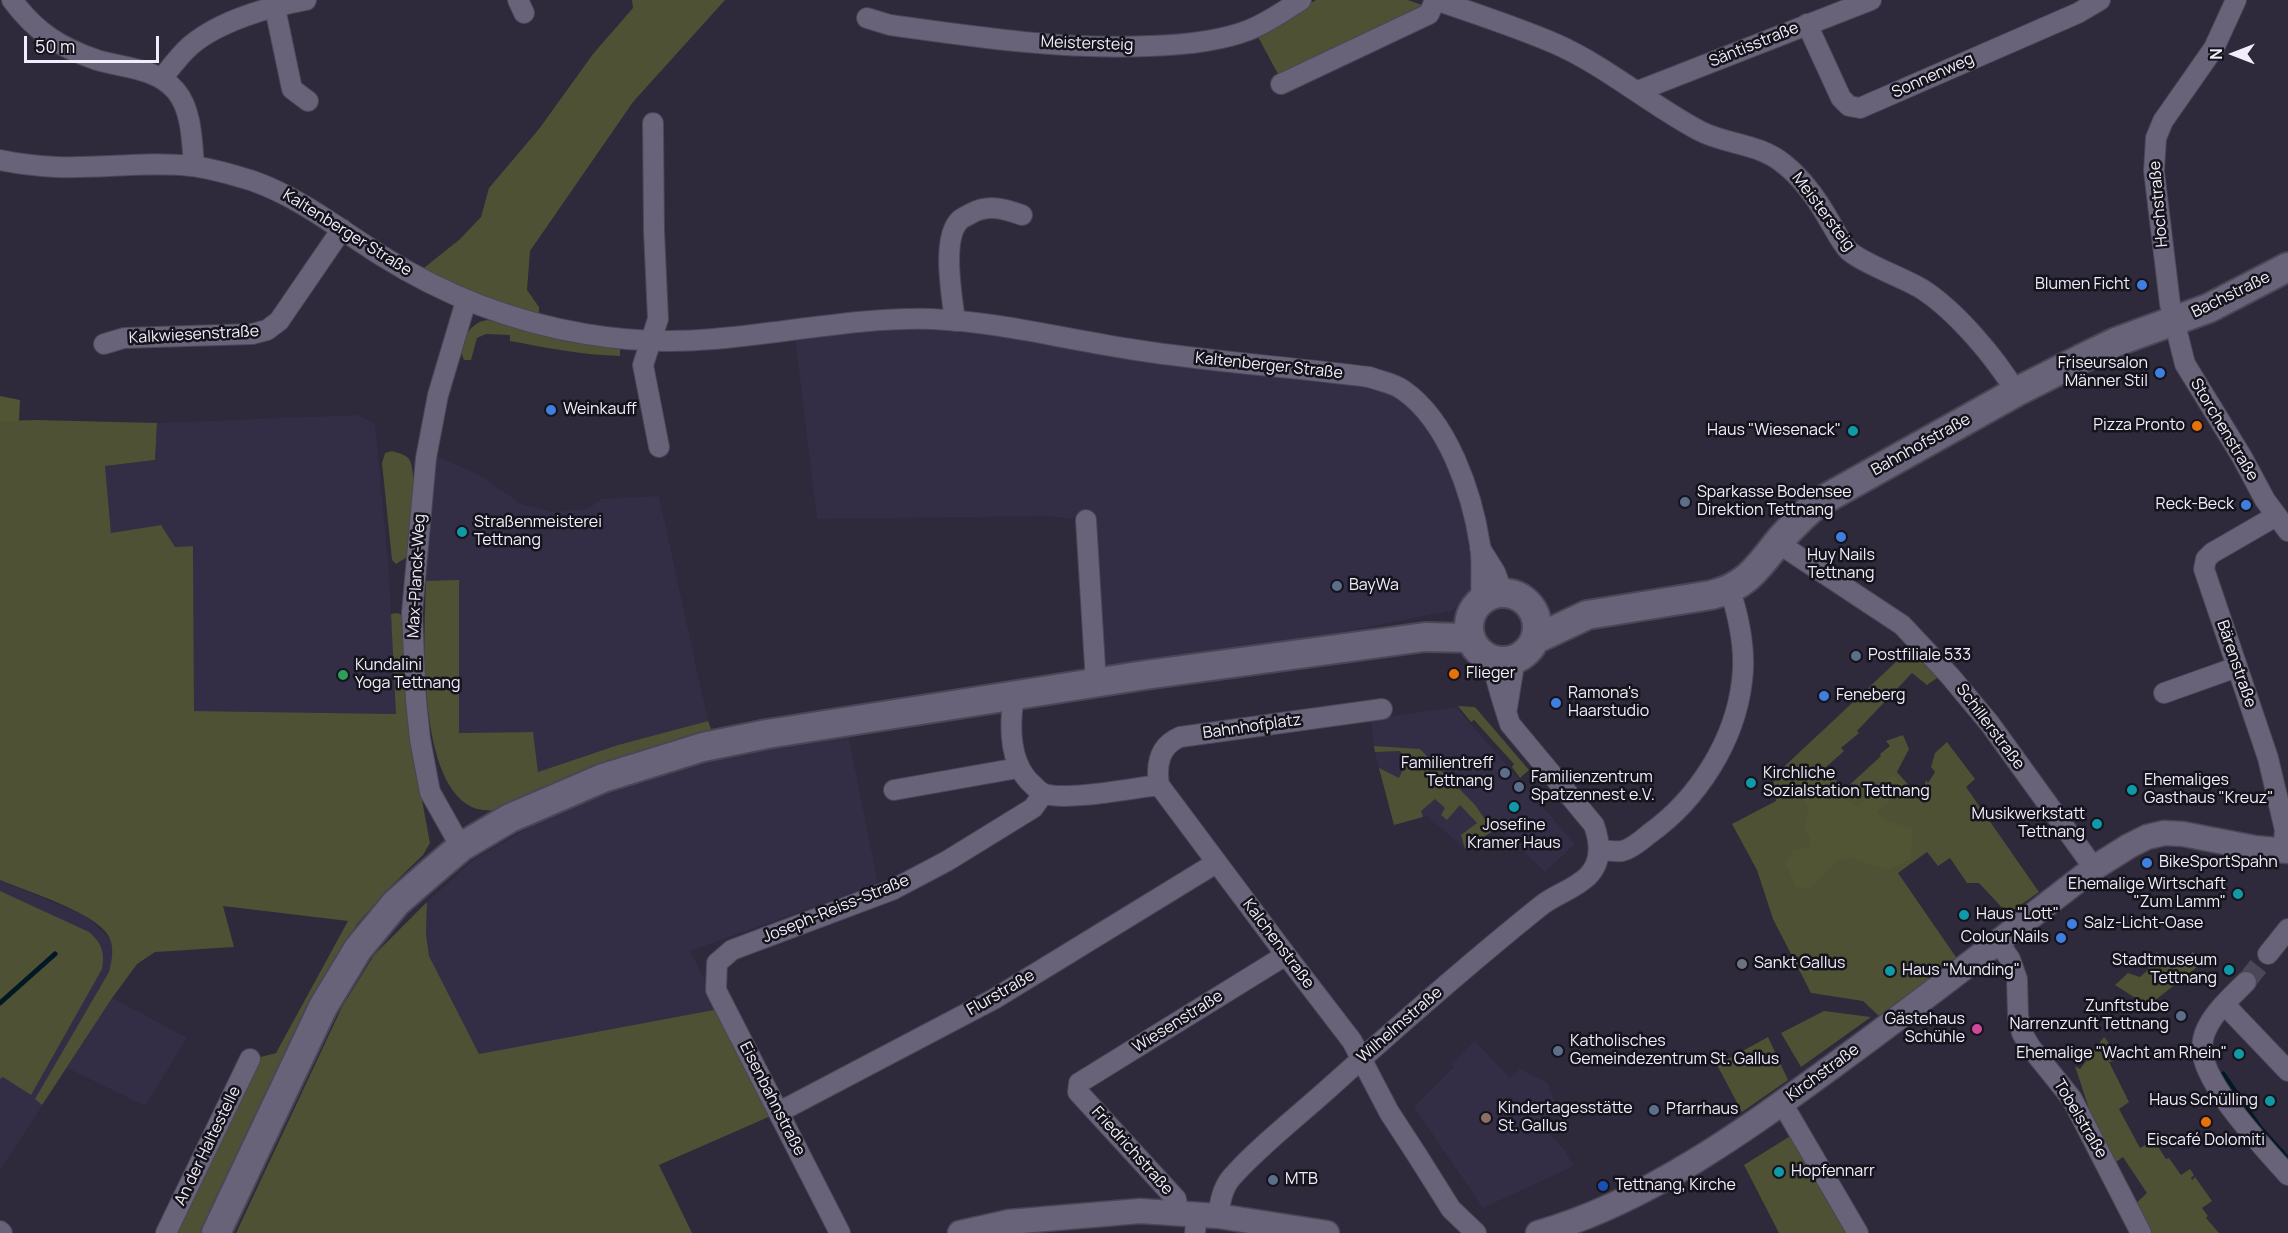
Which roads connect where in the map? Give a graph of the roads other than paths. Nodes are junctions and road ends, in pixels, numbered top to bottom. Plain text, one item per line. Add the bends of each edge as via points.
1 (12, 0) edge
2 (306, 0) edge
3 (1300, 0) edge
4 (1436, 0) edge
5 (1871, 0) edge
6 (2100, 0) edge
7 (2236, 0) edge
8 (275, 9) junction
9 (867, 18) dead end
10 (1807, 24) junction
11 (163, 77) junction
12 (1281, 84) dead end
13 (1638, 91) junction
14 (308, 100) dead end
15 (653, 123) dead end
16 (0, 160) edge
17 (194, 166) junction
18 (1022, 215) dead end
19 (342, 229) junction
20 (2288, 267) edge
21 (466, 301) junction
22 (955, 321) junction
23 (2173, 322) junction
24 (651, 340) junction
25 (104, 344) dead end
26 (2016, 392) junction
27 (658, 447) dead end
28 (1086, 520) dead end
29 (2282, 524) edge
30 (1778, 543) junction
31 (1730, 590) junction
32 (1532, 608) junction
33 (1482, 612) junction
34 (1587, 615) junction
35 (1536, 639) junction
36 (1504, 660) junction
37 (2237, 667) junction
38 (1096, 683) junction
39 (2164, 693) dead end
40 (1014, 696) junction
41 (1382, 709) dead end
42 (1018, 768) junction
43 (1159, 785) junction
44 (894, 790) dead end
45 (1043, 794) junction
46 (461, 847) junction
47 (1599, 850) junction
48 (2285, 851) edge
49 (1216, 863) junction
50 (2094, 868) junction
51 (2288, 929) edge
52 (1998, 942) junction
53 (2268, 954) tunnel mouth
54 (1286, 955) junction
55 (717, 963) joint
56 (2246, 982) tunnel mouth
57 (2225, 1005) junction
58 (250, 1059) dead end
59 (1362, 1059) junction
60 (2288, 1071) edge
61 (1078, 1092) joint
62 (1782, 1103) junction
63 (779, 1112) junction
64 (2288, 1175) edge
65 (1197, 1219) edge
66 (215, 1232) edge
67 (166, 1233) edge
68 (840, 1233) edge
69 (960, 1233) edge
70 (1327, 1233) edge
71 (1476, 1233) edge
72 (1538, 1233) edge
73 (1858, 1233) edge
74 (2141, 1233) edge

1 - 11 street via 45,36 69,50
2 - 8 street
3 - 9 street, Meistersteig via 1249,30 1161,46 1000,39 890,25
4 - 12 street, Meistersteig via 1429,14
4 - 13 street, Meistersteig via 1557,44
5 - 10 street, Säntisstraße
6 - 10 street, Sonnenweg via 1860,108 1849,106 1841,98
7 - 23 street, Hochstraße via 2222,33 2163,121 2156,138 2154,171
8 - 11 street via 223,25 190,46
8 - 14 street via 292,88
10 - 13 street, Säntisstraße
11 - 17 street via 178,92 185,107
13 - 26 street, Meistersteig via 1700,131 1757,148 1781,161 1817,200 1849,250 1923,290 1944,306 1999,364
15 - 24 street via 658,320
16 - 17 street, Kaltenberger Straße via 59,167
17 - 19 street, Kaltenberger Straße via 277,190
18 - 22 street via 1000,207 987,208 959,220 952,235 949,262
19 - 21 street, Kaltenberger Straße via 424,281
19 - 25 street, Kalkwiesenstraße via 279,321 267,330 252,334 124,338
20 - 23 main road, Bachstraße
21 - 24 street, Kaltenberger Straße via 552,328
21 - 46 street, Max-Planck-Weg via 432,427 412,613 416,700 429,792
22 - 24 street, Kaltenberger Straße via 886,320 716,339
22 - 33 street, Kaltenberger Straße via 1159,354 1369,377 1401,388 1424,409 1451,451 1472,510 1480,548
23 - 26 main road, Bahnhofstraße via 2116,342
23 - 29 street, Storchenstraße via 2185,364
24 - 27 street via 643,365
26 - 30 main road, Bahnhofstraße via 1816,504
28 - 38 street
29 - 37 street, Bärenstraße via 2206,559 2204,569
30 - 31 main road, Bahnhofstraße via 1755,572
30 - 50 street, Schillerstraße via 1902,624 1989,724
31 - 34 main road, Bahnhofstraße
31 - 47 street via 1738,613 1742,680 1720,752 1699,786 1659,827 1624,851
32 - 33 main road, Bahnhofstraße via 1519,597
32 - 34 main road, Bahnhofstraße
32 - 35 main road
33 - 36 main road via 1479,652
33 - 38 main road via 1425,637
34 - 35 main road, Bahnhofstraße
35 - 36 main road, Bahnhofstraße via 1528,651
36 - 47 street via 1497,688 1510,724 1594,825
37 - 39 street
37 - 48 street, Bärenstraße via 2268,758 2285,830
38 - 40 main road
40 - 42 street via 1011,715
40 - 46 main road via 703,747 603,778 510,818
41 - 43 street, Bahnhofplatz via 1180,737 1170,742 1158,760
42 - 44 street
42 - 45 street
43 - 45 street via 1074,795
43 - 49 street, Kalchenstraße
45 - 55 street, Joseph-Reiss-Straße via 1033,808 892,890 732,950
46 - 66 main road via 396,903 340,977
47 - 59 street, Wilhelmstraße via 1588,876 1544,903
48 - 50 street, Kirchstraße via 2164,833 2129,846
49 - 54 street, Kalchenstraße
49 - 63 street, Flurstraße via 994,999
50 - 52 street, Kirchstraße
51 - 53 street
52 - 62 street, Kirchstraße
52 - 74 street, Tobelstraße via 2017,979 2022,1033 2072,1099
54 - 59 street, Kalchenstraße
54 - 61 street, Wiesenstraße via 1079,1083
55 - 63 street, Eisenbahnstraße via 716,990
56 - 57 street
57 - 60 street
57 - 64 street via 2206,1028 2204,1061 2229,1105
58 - 67 street, An der Haltestelle
59 - 65 street, Wilhelmstraße via 1230,1180 1220,1199
59 - 71 street, Kalchenstraße via 1389,1112 1451,1209
61 - 65 street, Friedrichstraße
62 - 72 street, Kirchstraße via 1640,1191
62 - 73 street
63 - 68 street, Eisenbahnstraße
65 - 69 street via 1140,1211 1017,1222
65 - 70 street

